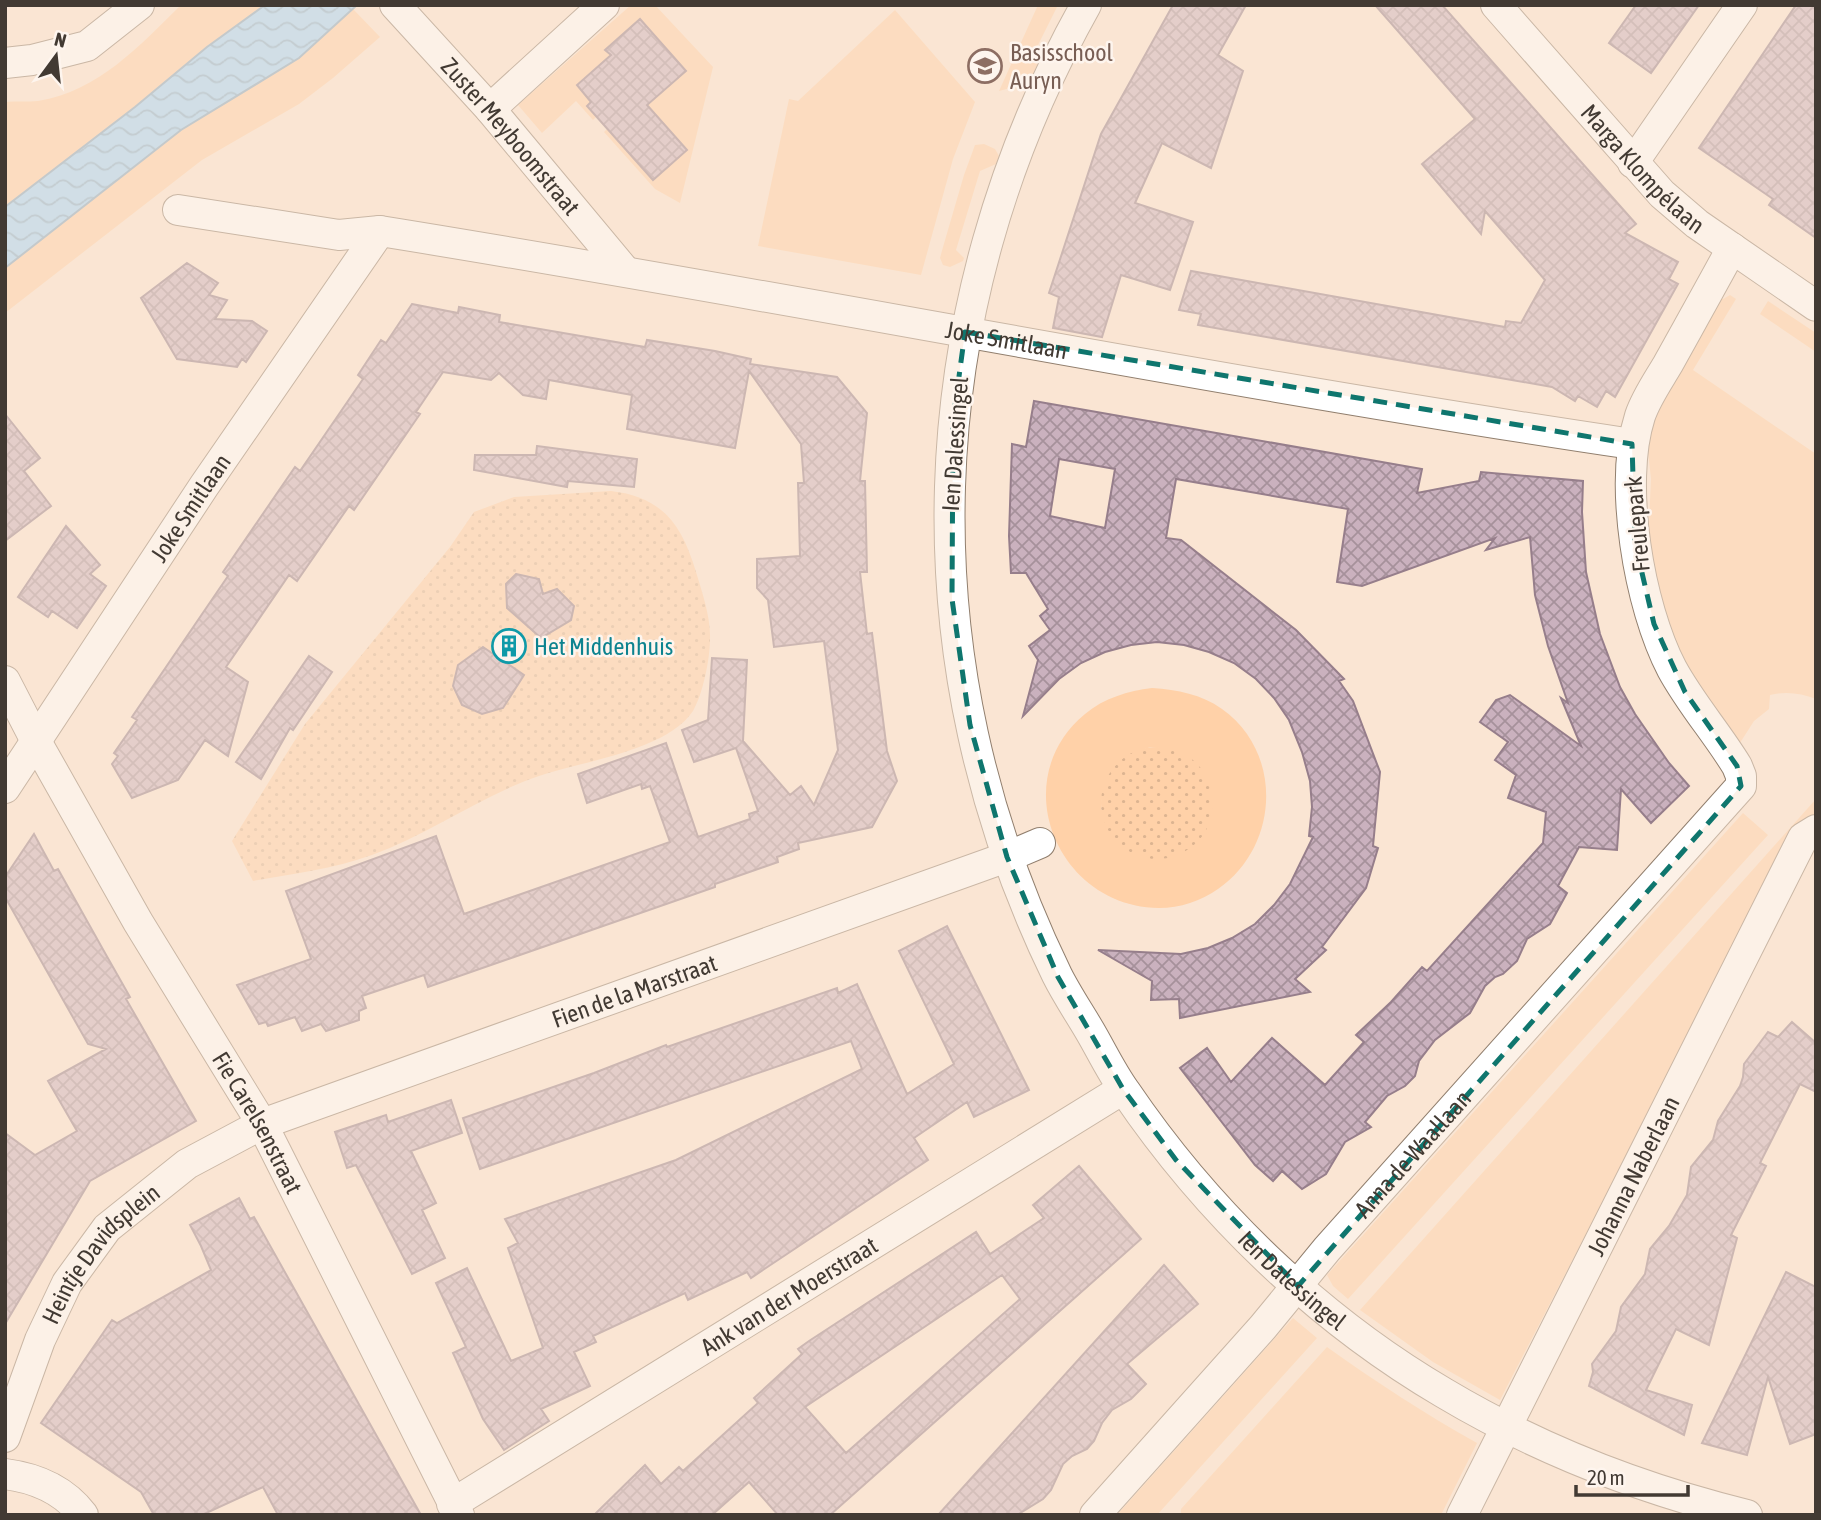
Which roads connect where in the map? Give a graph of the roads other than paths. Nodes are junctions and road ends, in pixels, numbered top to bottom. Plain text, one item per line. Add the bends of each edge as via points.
1 (139, 5) edge
2 (395, 5) edge
3 (604, 5) edge
4 (1086, 5) edge
5 (1496, 5) edge
6 (1742, 5) edge
7 (5, 63) edge
8 (490, 109) junction
9 (1633, 163) junction
10 (178, 210) dead end
11 (380, 231) junction
12 (1732, 248) junction
13 (625, 271) junction
14 (1816, 306) edge
15 (965, 332) junction
16 (1632, 444) junction
17 (5, 681) edge
18 (37, 743) junction
19 (5, 788) edge
20 (1734, 796) joint
21 (1809, 834) edge
22 (1040, 843) dead end
23 (1007, 857) junction
24 (1124, 1089) junction
25 (261, 1124) junction
26 (1298, 1286) junction
27 (1507, 1428) junction
28 (5, 1437) edge
29 (5, 1474) edge
30 (455, 1509) edge
31 (83, 1515) edge
32 (1095, 1515) edge
33 (1462, 1515) edge
34 (1747, 1515) edge

1 - 7 street via 87,46
2 - 8 street, Zuster Meyboomstraat
3 - 8 street
4 - 15 street, Ien Dalessingel via 1042,89 1005,180
5 - 9 street, Marga Klompélaan
6 - 9 street
8 - 13 street, Zuster Meyboomstraat
9 - 12 street, Marga Klompélaan via 1662,194
10 - 11 street, Joke Smitlaan via 339,234
11 - 13 street, Joke Smitlaan
11 - 18 street, Joke Smitlaan via 204,485
12 - 14 street, Marga Klompélaan
12 - 16 street, Freulepark via 1641,413
13 - 15 street, Joke Smitlaan
15 - 16 street, Joke Smitlaan
15 - 23 street, Ien Dalessingel via 953,421 952,599 970,725
16 - 20 street, Freulepark via 1635,543 1654,624 1685,692 1737,766 1741,786
17 - 18 street, Fie Carelsenstraat
18 - 19 street, Joke Smitlaan
18 - 25 street, Fie Carelsenstraat via 138,922
20 - 26 street, Anna de Waallaan
21 - 27 street, Johanna Naberlaan
22 - 23 street
23 - 24 street, Ien Dalessingel via 1058,977
23 - 25 street, Fien de la Marstraat
24 - 26 street, Ien Dalessingel via 1176,1160 1234,1225
24 - 30 street, Ank van der Moerstraat
25 - 28 street, Heintje Davidsplein via 187,1164 107,1228 67,1283 40,1340
25 - 30 street, Fie Carelsenstraat
26 - 27 street, Ien Dalessingel via 1416,1376
26 - 32 street, Anna de Waallaan
27 - 33 street, Johanna Naberlaan
27 - 34 street, Ien Dalessingel via 1600,1470
29 - 31 street via 33,1479 72,1501

